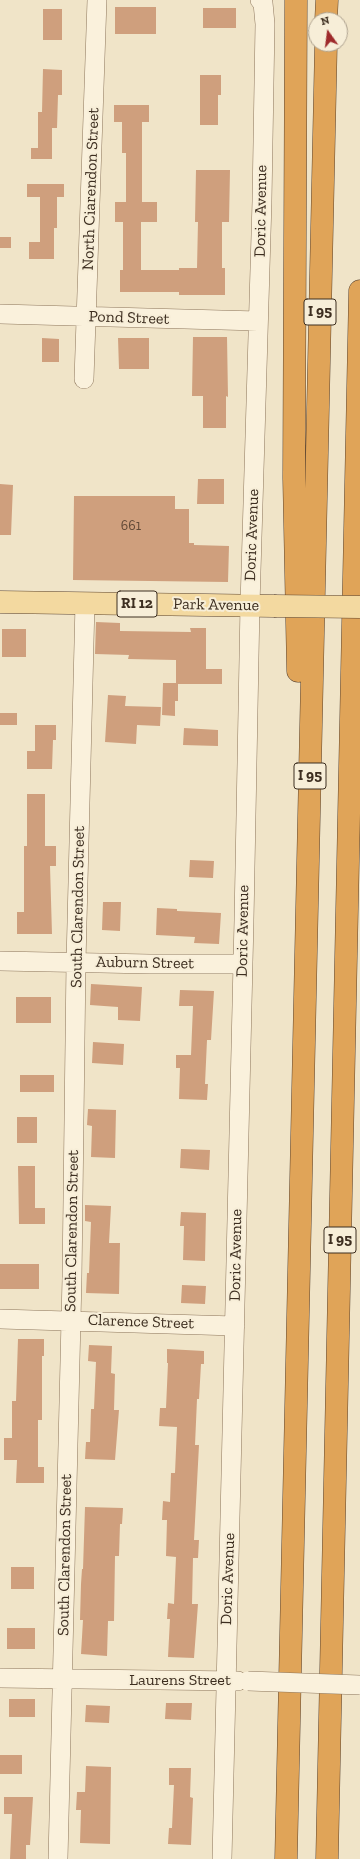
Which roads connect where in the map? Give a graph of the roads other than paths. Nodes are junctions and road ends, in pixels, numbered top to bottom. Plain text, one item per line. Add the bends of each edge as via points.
1 (97, 0) edge
2 (285, 0) edge
3 (296, 0) edge
4 (326, 0) edge
5 (262, 2) edge
6 (326, 12) edge
7 (326, 52) edge
8 (360, 291) edge
9 (293, 295) junction
10 (0, 314) edge
11 (87, 317) junction
12 (258, 321) junction
13 (84, 379) dead end
14 (0, 602) edge
15 (86, 603) junction
16 (250, 605) junction
17 (360, 607) edge
18 (0, 961) edge
19 (76, 962) junction
20 (242, 964) junction
21 (306, 972) junction
22 (0, 1319) edge
23 (70, 1320) junction
24 (235, 1326) junction
25 (0, 1678) edge
26 (62, 1680) junction
27 (225, 1680) junction
28 (360, 1685) edge
29 (58, 1859) edge
30 (222, 1859) edge
31 (286, 1859) edge
32 (327, 1859) edge

1 - 11 street, North Ciarendon Street
2 - 9 highway
3 - 9 highway
4 - 6 highway
5 - 12 street, Doric Avenue via 265,24
7 - 21 highway, I 95
8 - 32 highway, I 95
9 - 21 highway via 294,520
10 - 11 street, Pond Street
11 - 12 street, Pond Street
11 - 13 street, North Ciarendon Street
12 - 16 street, Doric Avenue
14 - 15 main road, Park Avenue / RI 12
15 - 16 main road, Park Avenue / RI 12
15 - 19 street, South Clarendon Street
16 - 17 main road, Park Avenue / RI 12, bridge
16 - 20 street, Doric Avenue
18 - 19 street, Auburn Street
19 - 20 street, Auburn Street
19 - 23 street, South Clarendon Street
20 - 24 street, Doric Avenue
21 - 31 highway, I 95
22 - 23 street, Clarence Street
23 - 24 street, Clarence Street
23 - 26 street, South Clarendon Street
24 - 27 street, Doric Avenue
25 - 26 street, Laurens Street
26 - 27 street, Laurens Street
26 - 29 street, South Clarendon Street
27 - 28 street, Laurens Street, bridge
27 - 30 street, Doric Avenue

